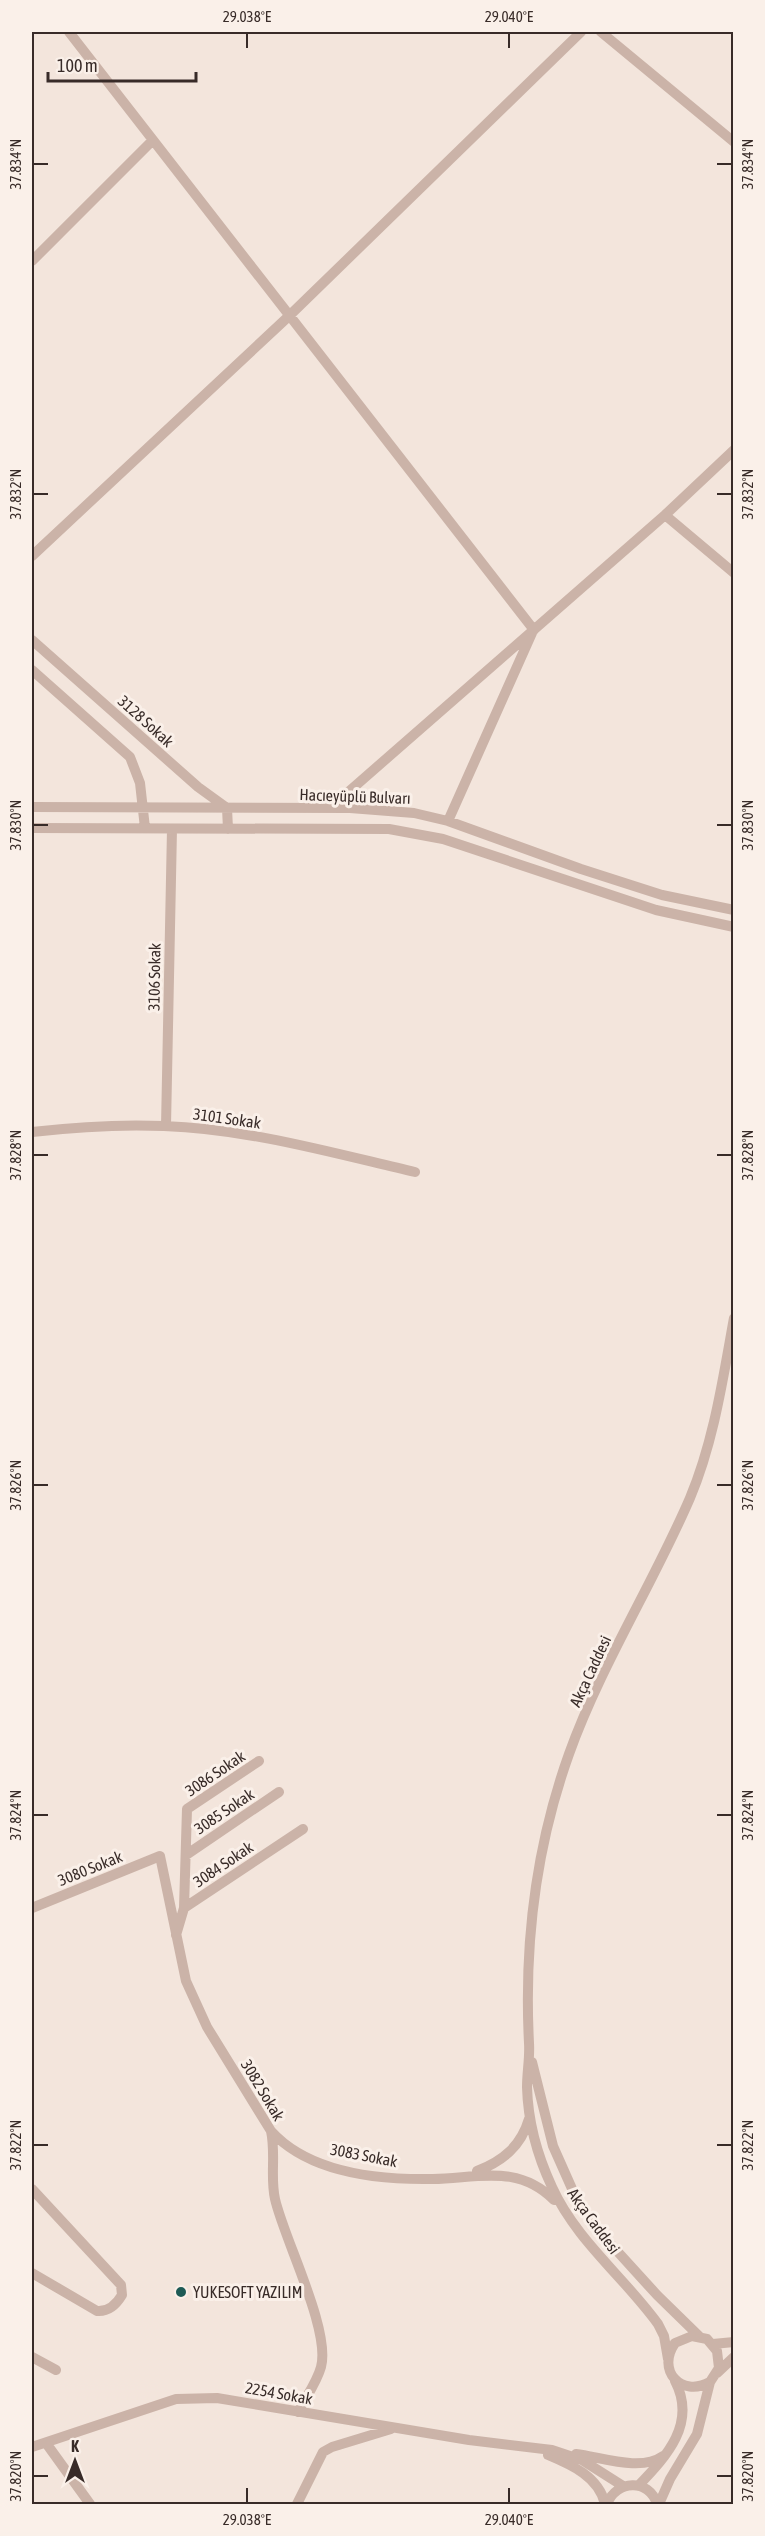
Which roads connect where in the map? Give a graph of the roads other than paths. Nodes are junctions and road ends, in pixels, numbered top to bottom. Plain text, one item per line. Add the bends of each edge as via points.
1 (69, 32) edge
2 (581, 32) edge
3 (601, 32) edge
4 (153, 140) junction
5 (734, 142) edge
6 (32, 261) edge
7 (289, 316) junction
8 (734, 450) edge
9 (665, 515) junction
10 (32, 556) edge
11 (734, 573) edge
12 (534, 630) junction
13 (32, 639) edge
14 (32, 670) edge
15 (32, 807) edge
16 (143, 808) junction
17 (227, 808) junction
18 (330, 808) junction
19 (448, 821) junction
20 (32, 828) edge
21 (145, 828) junction
22 (172, 829) junction
23 (228, 829) junction
24 (662, 895) junction
25 (656, 910) junction
26 (734, 910) edge
27 (734, 927) edge
28 (166, 1126) junction
29 (32, 1132) edge
30 (415, 1172) dead end
31 (734, 1318) edge
32 (259, 1761) dead end
33 (279, 1792) dead end
34 (303, 1828) dead end
35 (186, 1855) junction
36 (160, 1856) joint
37 (32, 1908) edge
38 (184, 1908) junction
39 (176, 1936) junction
40 (529, 2050) junction
41 (530, 2115) junction
42 (271, 2131) junction
43 (462, 2176) junction
44 (32, 2189) edge
45 (563, 2208) junction
46 (32, 2273) edge
47 (699, 2336) junction
48 (734, 2342) edge
49 (713, 2344) junction
50 (32, 2357) edge
51 (734, 2357) edge
52 (668, 2359) junction
53 (56, 2370) dead end
54 (672, 2375) junction
55 (712, 2379) junction
56 (298, 2412) junction
57 (394, 2428) junction
58 (46, 2443) junction
59 (32, 2447) edge
60 (528, 2448) junction
61 (552, 2451) junction
62 (668, 2452) junction
63 (639, 2485) junction
64 (623, 2486) junction
65 (90, 2505) edge
66 (297, 2505) edge
67 (606, 2505) edge
68 (658, 2505) edge

1 - 4 street
2 - 7 street
3 - 5 street
4 - 6 street
4 - 7 street
7 - 10 street
7 - 12 street
8 - 9 street
9 - 11 street
9 - 12 street
12 - 18 street
12 - 19 street
13 - 17 street, 3128 Sokak
14 - 16 street via 130,757 141,783
15 - 16 street, Hacıeyüplü Bulvarı
16 - 17 street, Hacıeyüplü Bulvarı
16 - 21 street
17 - 18 street, Hacıeyüplü Bulvarı
17 - 23 street
18 - 19 street, Hacıeyüplü Bulvarı via 393,810
19 - 24 street, Hacıeyüplü Bulvarı
20 - 21 street, Hacıeyüplü Bulvarı
21 - 22 street, Hacıeyüplü Bulvarı
22 - 23 street, Hacıeyüplü Bulvarı
22 - 28 street, 3106 Sokak
23 - 25 street, Hacıeyüplü Bulvarı via 409,831
24 - 25 street
24 - 26 street, Hacıeyüplü Bulvarı
25 - 27 street, Hacıeyüplü Bulvarı
28 - 29 street, 3101 Sokak
28 - 30 street, 3101 Sokak via 288,1143
31 - 40 street, Akça Caddesi via 709,1442 691,1496 586,1713 555,1796 533,1910
32 - 35 street, 3086 Sokak via 187,1809
33 - 35 street, 3085 Sokak
34 - 38 street, 3084 Sokak
35 - 38 street
36 - 37 street, 3080 Sokak
36 - 39 street, 3082 Sokak
38 - 39 street, 3084 Sokak
39 - 42 street, 3082 Sokak via 186,1981 207,2027
40 - 41 street, Akça Caddesi
40 - 47 street, Akça Caddesi via 553,2146 577,2200 607,2240
41 - 43 street, 3083 Sokak via 518,2144 504,2158
41 - 45 street, Akça Caddesi via 543,2166
42 - 43 street, 3083 Sokak via 296,2152 352,2171 406,2178
42 - 56 street, 3082 Sokak via 275,2198 314,2315 321,2350 322,2364
43 - 45 street, 3083 Sokak via 489,2174 531,2182
44 - 46 street via 121,2285 122,2295 109,2309 97,2311
45 - 52 street, Akça Caddesi via 658,2324
47 - 49 street, Akça Caddesi
47 - 52 street via 675,2343
48 - 49 street
49 - 55 street via 719,2360
50 - 53 street
51 - 55 street
52 - 54 street, Akça Caddesi
54 - 55 street via 686,2386 702,2386
54 - 62 street, Akça Caddesi via 681,2393 683,2413
55 - 68 street via 696,2434
56 - 57 street, 2254 Sokak
56 - 58 street, 2254 Sokak via 191,2397
57 - 60 street, 2254 Sokak
57 - 66 street via 323,2452
58 - 59 street, 2254 Sokak
58 - 65 street
60 - 61 street, 2254 Sokak
60 - 67 street, 2254 Sokak via 581,2472 598,2487
61 - 62 street, 2254 Sokak via 634,2463 655,2460
61 - 64 street, 2254 Sokak via 582,2460
62 - 63 street, Akça Caddesi
63 - 64 street
63 - 68 street via 651,2493
64 - 67 street

